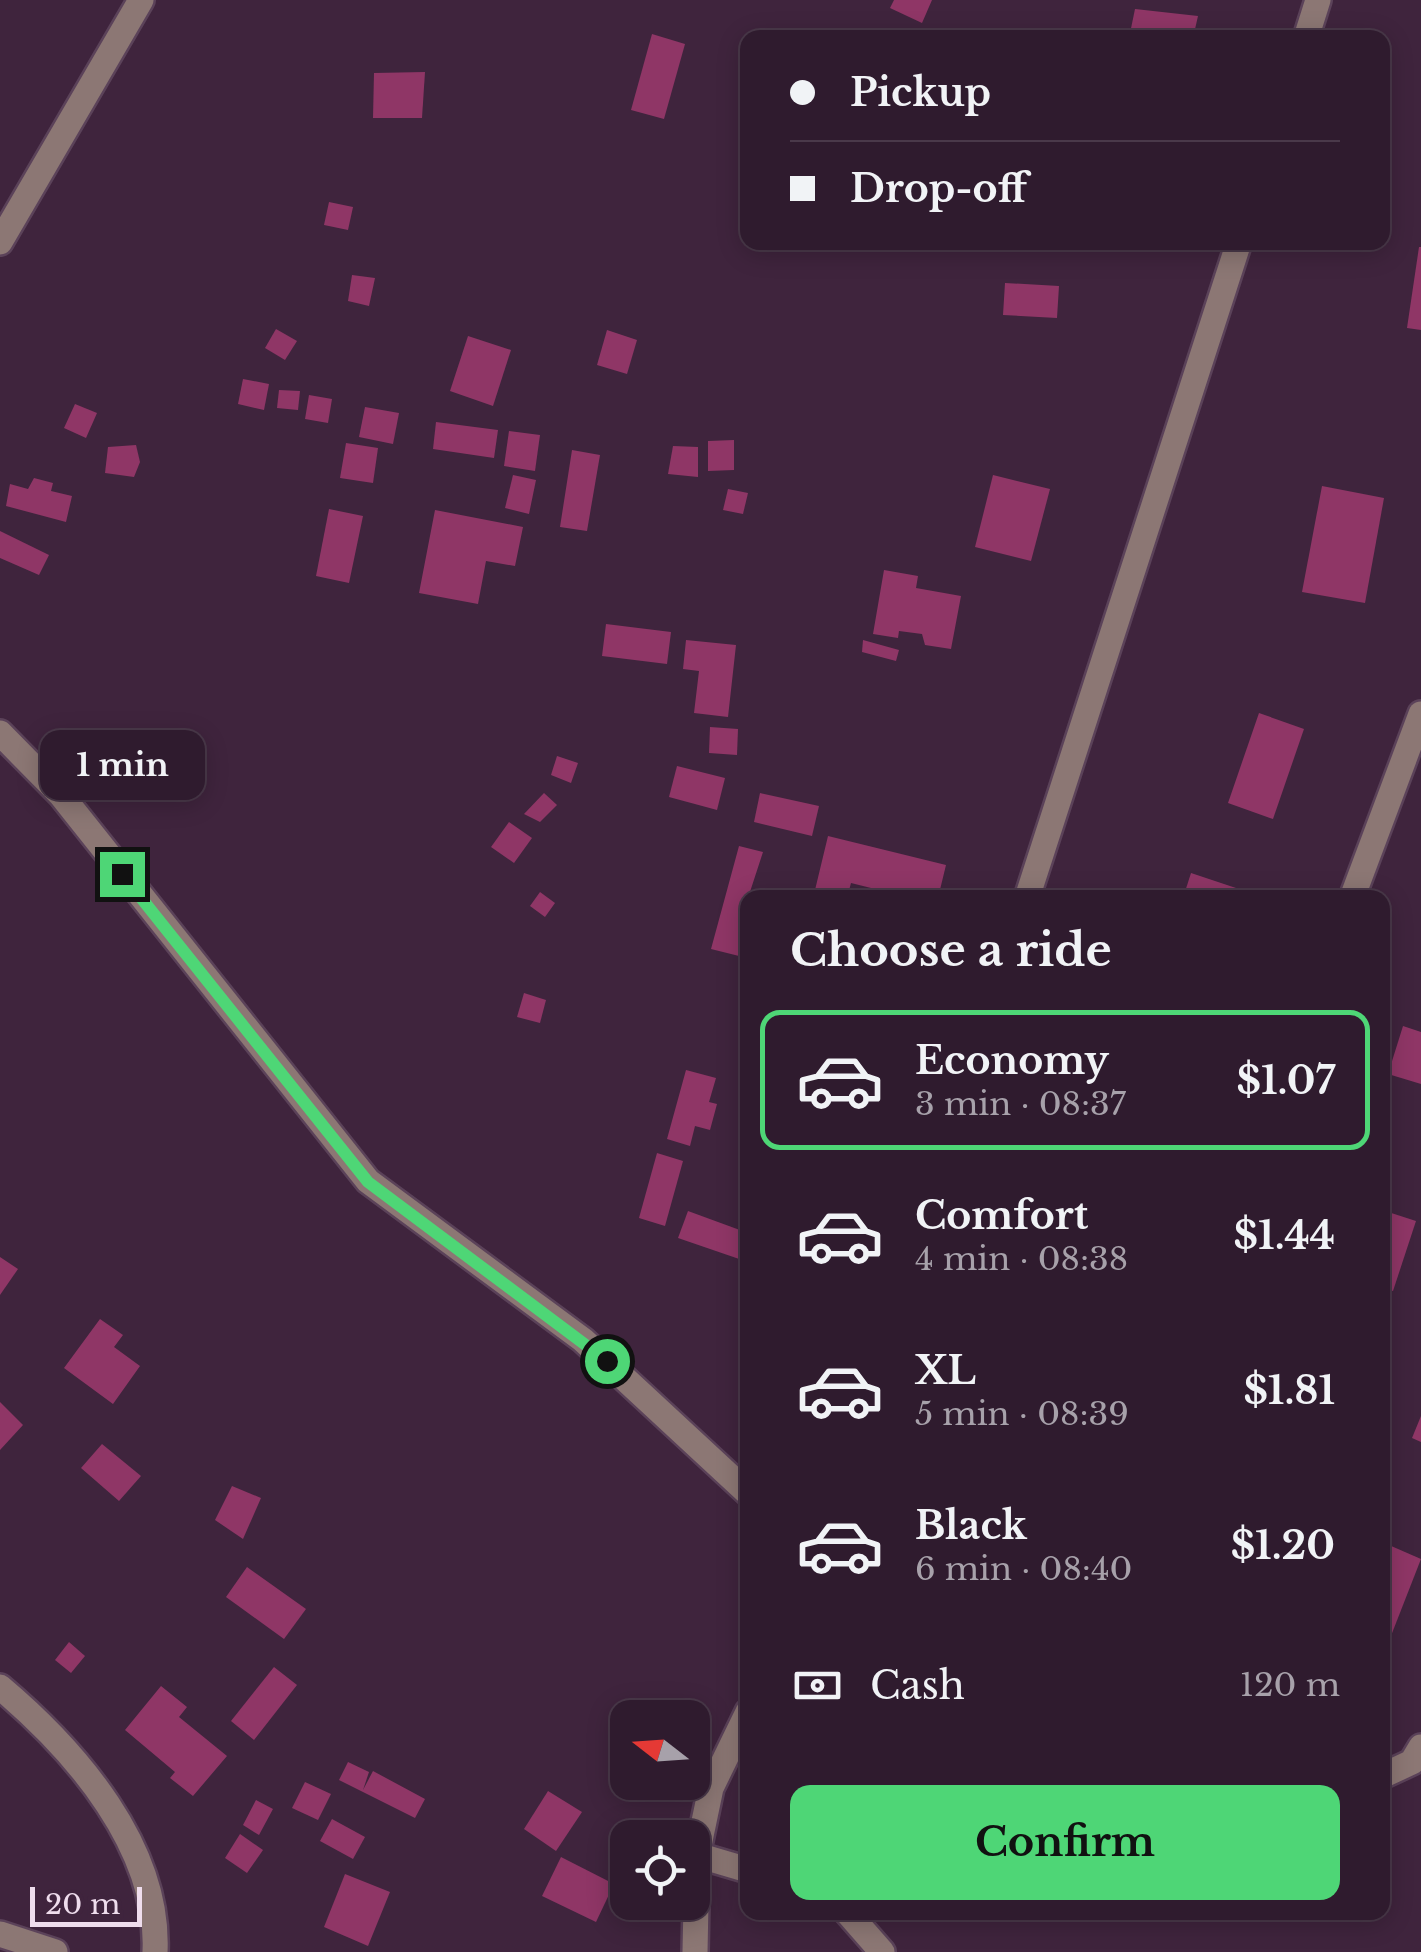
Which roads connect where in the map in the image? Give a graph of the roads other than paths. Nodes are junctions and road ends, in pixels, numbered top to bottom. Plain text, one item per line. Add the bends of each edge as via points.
1 (141, 0) edge
2 (1318, 0) edge
3 (1309, 30) edge
4 (0, 242) edge
5 (1236, 250) edge
6 (1421, 714) edge
7 (0, 733) edge
8 (1030, 890) edge
9 (1355, 890) edge
10 (740, 1486) edge
11 (0, 1687) edge
12 (740, 1728) edge
13 (1421, 1747) edge
14 (1390, 1772) edge
15 (704, 1820) edge
16 (710, 1859) edge
17 (740, 1868) edge
18 (696, 1920) edge
19 (854, 1920) edge
20 (0, 1934) edge
21 (55, 1952) edge
22 (154, 1952) edge
23 (695, 1952) edge
24 (882, 1952) edge

1 - 4 street
2 - 3 street
5 - 8 street
6 - 9 street
7 - 10 street via 62,795 368,1182 583,1340
11 - 22 street via 28,1711 119,1822 154,1903
12 - 15 street via 711,1788
13 - 14 street via 1412,1762
16 - 17 street
18 - 23 street
19 - 24 street
20 - 21 street

